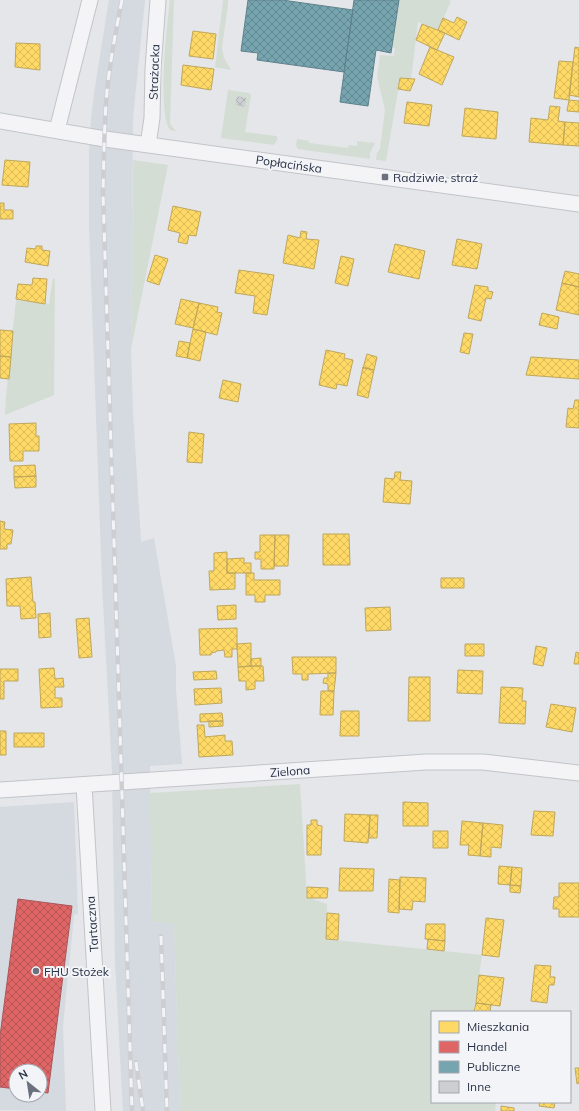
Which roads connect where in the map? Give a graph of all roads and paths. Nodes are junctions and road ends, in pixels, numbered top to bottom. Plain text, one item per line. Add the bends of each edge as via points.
1 (90, 0) edge
2 (158, 0) edge
3 (0, 121) edge
4 (57, 130) junction
5 (148, 145) junction
6 (579, 204) edge
7 (579, 773) edge
8 (84, 785) junction
9 (0, 790) edge
10 (104, 1111) edge

1 - 4 street
2 - 5 street, Strażacka via 152,118
3 - 4 street, Popłacińska
4 - 5 street, Popłacińska
5 - 6 street, Popłacińska
7 - 8 street, Zielona via 455,761
8 - 9 street, Zielona
8 - 10 street, Tartaczna

